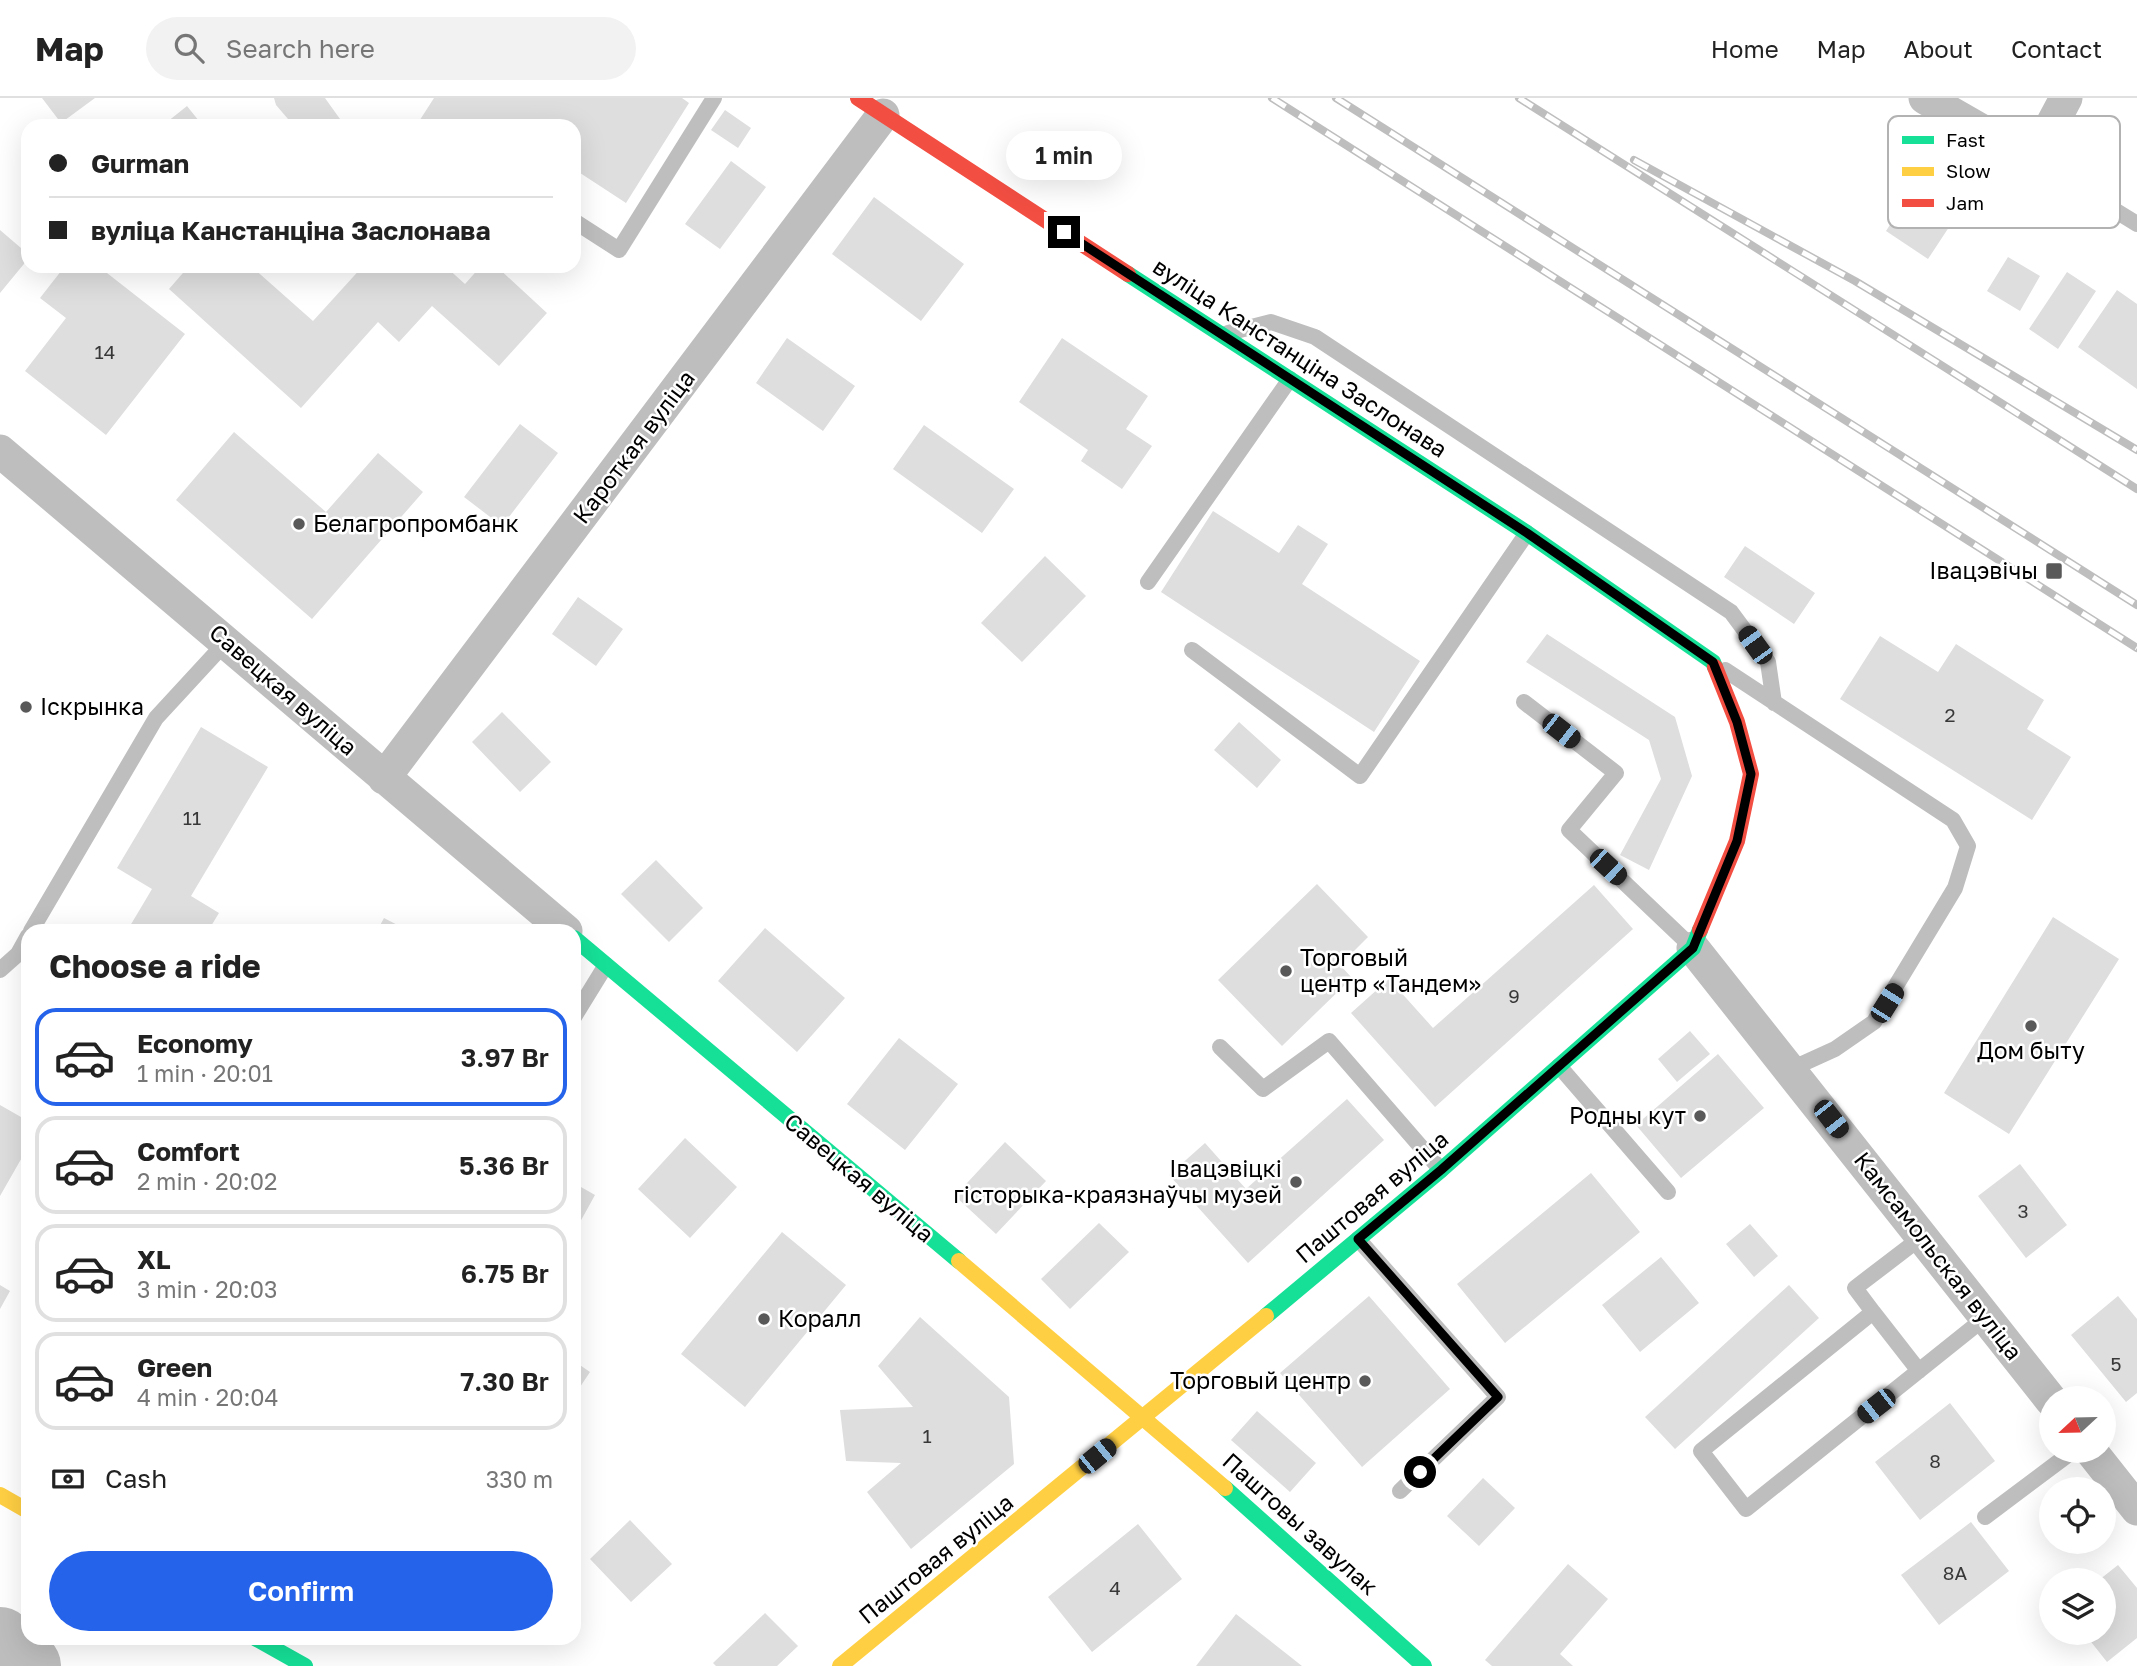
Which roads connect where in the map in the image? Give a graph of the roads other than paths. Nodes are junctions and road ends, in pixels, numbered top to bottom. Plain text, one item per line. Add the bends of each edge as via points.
1 (714, 98) edge
2 (1925, 98) edge
3 (2066, 98) edge
4 (871, 106) edge
5 (1956, 116) edge
6 (2056, 116) edge
7 (2120, 214) edge
8 (2137, 224) edge
9 (581, 226) edge
10 (1222, 335) junction
11 (1290, 379) junction
12 (0, 451) edge
13 (1527, 533) junction
14 (1148, 582) dead end
15 (227, 641) junction
16 (1192, 650) dead end
17 (1713, 662) junction
18 (1524, 702) dead end
19 (1774, 703) junction
20 (384, 778) junction
21 (35, 924) edge
22 (558, 924) edge
23 (581, 944) edge
24 (1693, 948) junction
25 (21, 949) edge
26 (607, 965) junction
27 (0, 970) edge
28 (581, 1006) edge
29 (1220, 1047) dead end
30 (1559, 1066) junction
31 (1791, 1069) junction
32 (1441, 1170) junction
33 (1668, 1192) dead end
34 (1923, 1236) junction
35 (1358, 1239) junction
36 (1873, 1312) junction
37 (1986, 1317) junction
38 (1919, 1371) junction
39 (2040, 1386) edge
40 (1144, 1418) junction
41 (2057, 1463) edge
42 (2101, 1463) edge
43 (1400, 1491) dead end
44 (0, 1495) edge
45 (21, 1507) edge
46 (2137, 1509) edge
47 (1985, 1517) dead end
48 (268, 1645) edge
49 (305, 1666) edge
50 (840, 1666) edge
51 (1424, 1666) edge

1 - 9 lane via 618,250
2 - 5 street
3 - 6 street
4 - 10 street, вуліца Канстанціна Заслонава
4 - 20 street, Кароткая вуліца
7 - 8 lane
10 - 11 street, вуліца Канстанціна Заслонава
10 - 19 lane via 1271,322 1315,337 1731,611 1768,662
11 - 13 street, вуліца Канстанціна Заслонава
11 - 14 lane
12 - 15 street, Савецкая вуліца
13 - 16 lane via 1360,776
13 - 17 street, вуліца Канстанціна Заслонава
15 - 20 street, Савецкая вуліца
15 - 21 lane via 156,718
17 - 19 lane
17 - 24 street, Паштовая вуліца via 1751,774 1737,841
18 - 24 lane via 1616,773 1569,830
19 - 31 lane via 1953,821 1968,846 1955,888 1874,1022 1835,1049
20 - 22 street, Савецкая вуліца
23 - 26 street, Савецкая вуліца
24 - 30 street, Паштовая вуліца
24 - 31 street, Камсамольская вуліца
25 - 27 lane
26 - 28 lane
26 - 40 street, Савецкая вуліца
29 - 32 lane via 1263,1089 1329,1041
30 - 32 street, Паштовая вуліца
30 - 33 lane
31 - 34 street, Камсамольская вуліца
32 - 35 street, Паштовая вуліца
34 - 36 lane via 1855,1288
34 - 37 street, Камсамольская вуліца
35 - 40 street, Паштовая вуліца
35 - 43 lane via 1498,1397
36 - 38 lane
36 - 38 lane via 1701,1451 1746,1509
37 - 38 lane
37 - 39 street, Камсамольская вуліца
40 - 50 street, Паштовая вуліца
40 - 51 street, Паштовы завулак
41 - 47 lane
42 - 46 street
44 - 45 street
48 - 49 street

